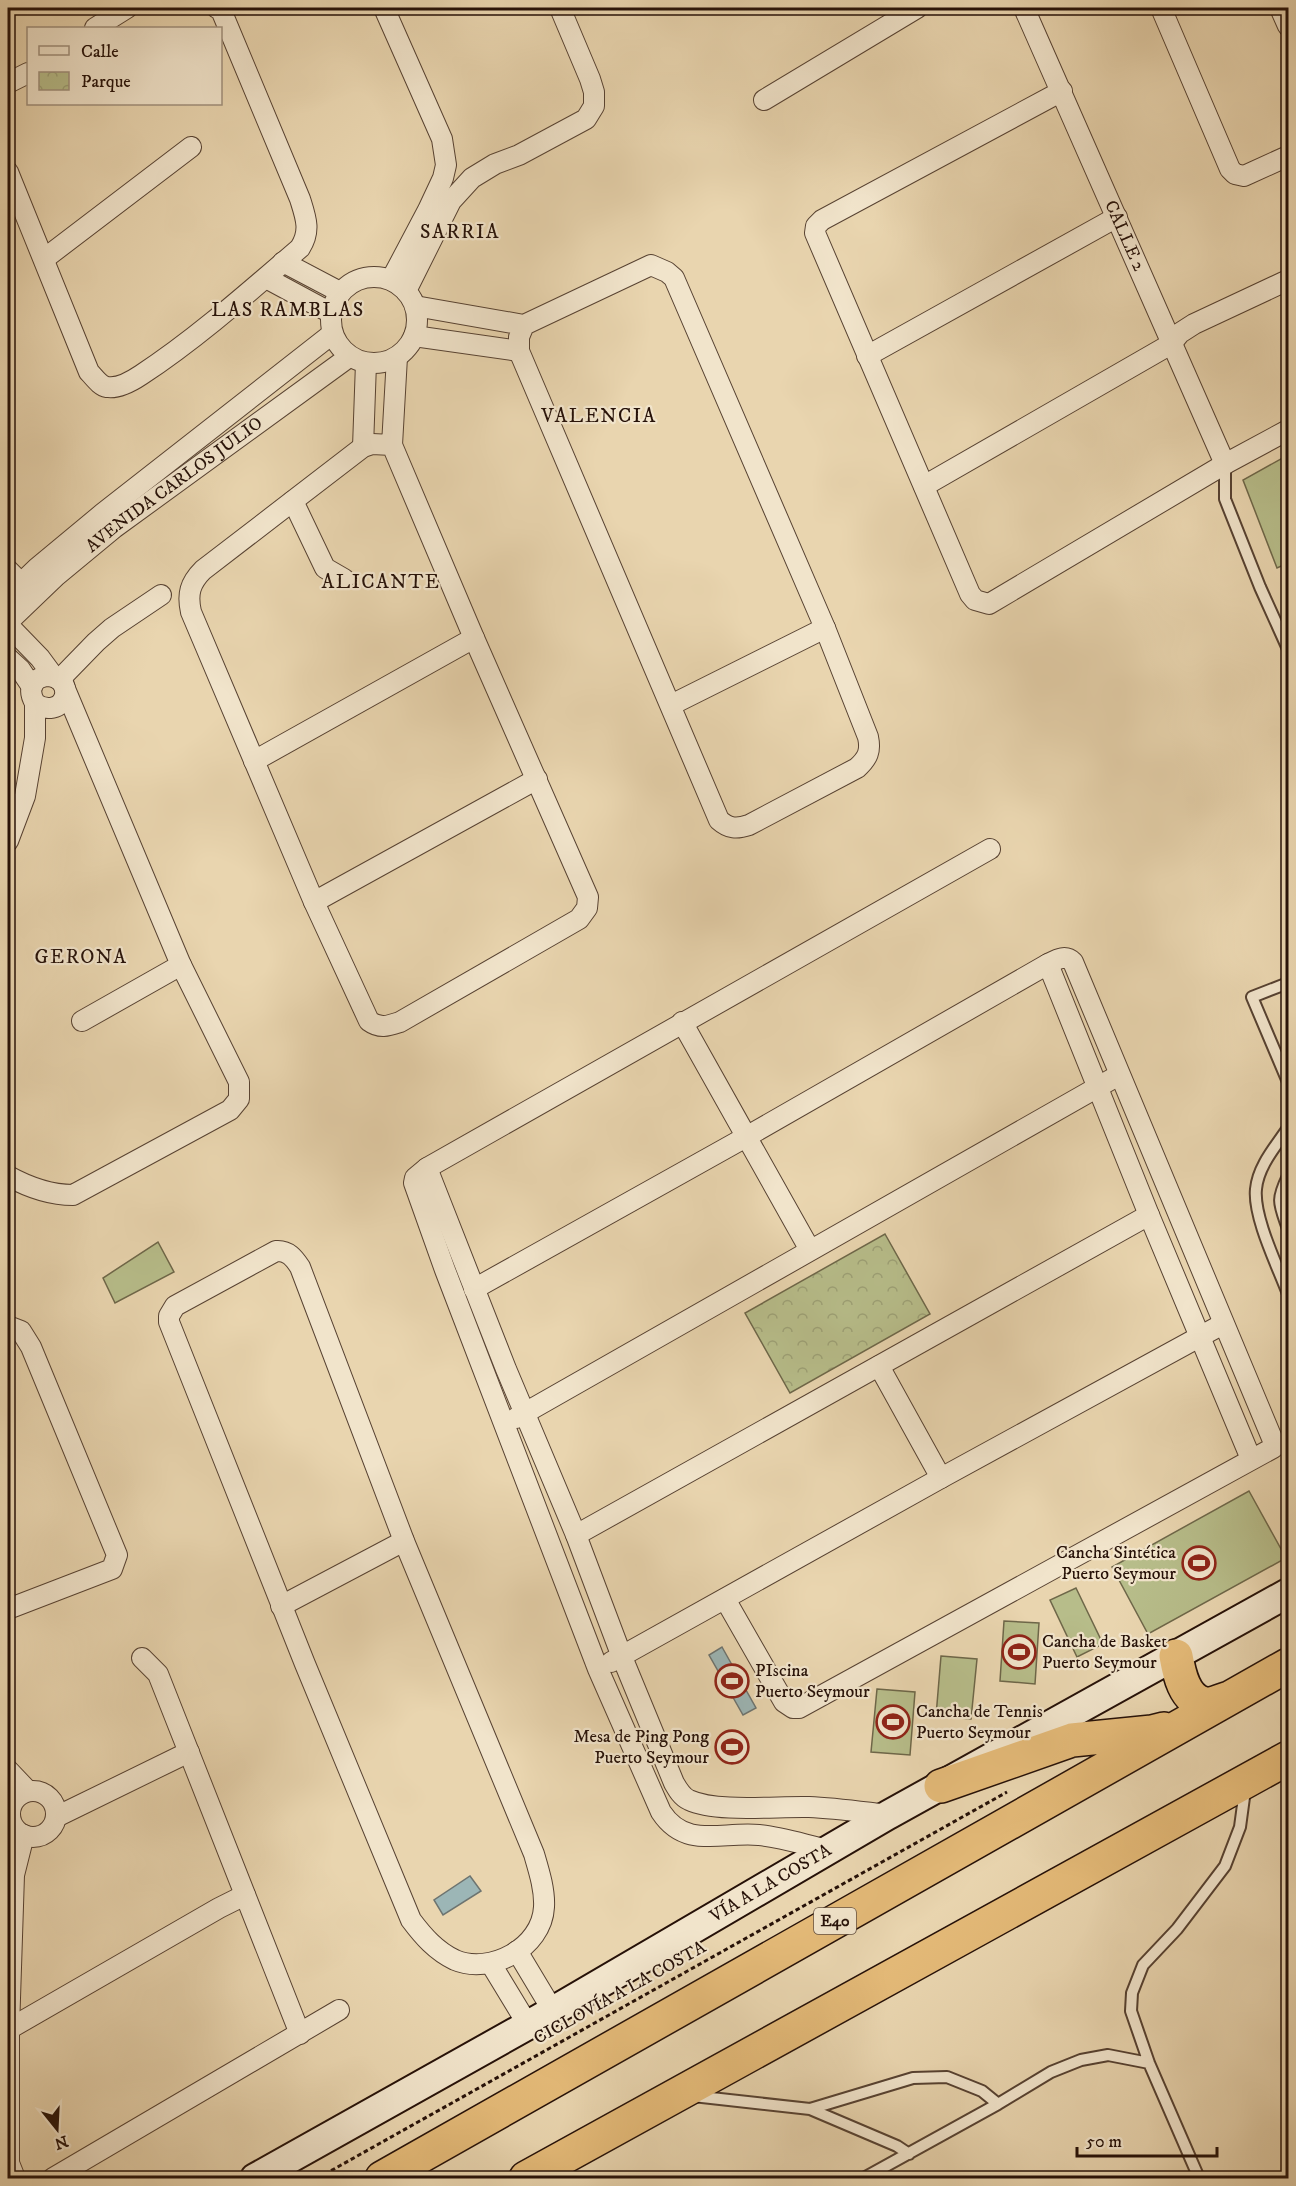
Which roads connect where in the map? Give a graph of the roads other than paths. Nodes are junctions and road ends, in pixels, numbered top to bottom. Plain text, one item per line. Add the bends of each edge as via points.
1 (127, 8) edge
2 (217, 8) edge
3 (384, 8) edge
4 (560, 8) edge
5 (916, 8) edge
6 (1024, 8) edge
7 (1161, 8) edge
8 (1280, 8) edge
9 (1288, 26) edge
10 (96, 27) edge
11 (27, 74) edge
12 (8, 83) edge
13 (1062, 90) junction
14 (764, 100) dead end
15 (191, 147) dead end
16 (1288, 156) edge
17 (8, 172) edge
18 (1117, 217) junction
19 (44, 260) junction
20 (283, 262) junction
21 (266, 278) junction
22 (1288, 280) edge
23 (340, 292) junction
24 (404, 292) junction
25 (331, 313) junction
26 (524, 324) junction
27 (332, 334) junction
28 (414, 336) junction
29 (1171, 344) junction
30 (519, 351) junction
31 (867, 356) junction
32 (397, 357) junction
33 (358, 360) junction
34 (1288, 430) edge
35 (392, 445) junction
36 (363, 447) junction
37 (1225, 464) junction
38 (924, 486) junction
39 (293, 501) junction
40 (108, 521) junction
41 (344, 579) dead end
42 (12, 583) edge
43 (162, 595) dead end
44 (8, 624) edge
45 (825, 628) junction
46 (474, 638) junction
47 (1288, 649) edge
48 (8, 658) edge
49 (59, 680) junction
50 (33, 695) junction
51 (671, 705) junction
52 (254, 761) junction
53 (537, 779) junction
54 (8, 840) edge
55 (990, 849) dead end
56 (314, 902) junction
57 (1048, 964) junction
58 (181, 965) junction
59 (1288, 983) edge
60 (82, 1021) dead end
61 (682, 1022) junction
62 (1119, 1075) junction
63 (1288, 1082) edge
64 (1098, 1086) junction
65 (1288, 1128) edge
66 (746, 1137) junction
67 (427, 1168) junction
68 (8, 1176) edge
69 (1288, 1176) edge
70 (1149, 1215) junction
71 (1288, 1229) edge
72 (810, 1250) junction
73 (474, 1289) junction
74 (1288, 1294) edge
75 (1224, 1324) junction
76 (8, 1326) edge
77 (1200, 1336) junction
78 (879, 1366) junction
79 (526, 1412) junction
80 (506, 1423) junction
81 (1251, 1459) junction
82 (941, 1478) junction
83 (576, 1535) junction
84 (404, 1541) junction
85 (1288, 1593) edge
86 (725, 1599) junction
87 (281, 1606) junction
88 (8, 1609) edge
89 (1176, 1656) junction
90 (622, 1657) junction
91 (142, 1658) dead end
92 (1288, 1665) edge
93 (598, 1669) junction
94 (1229, 1698) junction
95 (1186, 1723) junction
96 (189, 1752) junction
97 (1288, 1758) edge
98 (8, 1770) edge
99 (1247, 1782) junction
100 (941, 1786) junction
101 (28, 1791) junction
102 (9, 1807) edge
103 (888, 1815) junction
104 (56, 1816) junction
105 (24, 1835) junction
106 (828, 1850) junction
107 (245, 1895) junction
108 (517, 1951) junction
109 (491, 1964) junction
110 (339, 2010) dead end
111 (553, 2011) junction
112 (528, 2025) junction
113 (9, 2029) junction
114 (300, 2034) junction
115 (1149, 2063) junction
116 (678, 2094) junction
117 (998, 2104) junction
118 (810, 2109) junction
119 (909, 2154) junction
120 (15, 2178) edge
121 (53, 2178) edge
122 (255, 2178) edge
123 (382, 2178) edge
124 (526, 2178) edge
125 (864, 2178) edge
126 (1199, 2178) edge

1 - 10 street
2 - 20 street via 306,218 306,240
3 - 24 street via 442,139 446,165
4 - 24 street via 590,79 594,106 586,119 472,178 451,201
5 - 14 street
6 - 13 street, CALLE 2
7 - 16 street via 1230,169 1244,176
8 - 9 street
11 - 12 street
13 - 18 street, CALLE 2
13 - 31 street via 816,226 815,233
15 - 19 street
17 - 19 street
18 - 29 street, CALLE 2
18 - 31 street
19 - 21 street via 89,372 106,387 121,386 140,376
20 - 21 street
20 - 23 street
21 - 25 street
22 - 29 street via 1194,324
23 - 24 street via 355,281 373,277
23 - 25 street
24 - 26 street
24 - 28 street via 417,326
25 - 27 street
26 - 30 street
26 - 45 street via 651,265 674,278
27 - 33 street via 339,347
27 - 40 street, AVENIDA CARLOS JULIO
28 - 30 street
28 - 32 street
29 - 37 street, CALLE 2
29 - 38 street
30 - 51 street
31 - 38 street
32 - 33 street via 376,364
32 - 35 street
33 - 36 street
33 - 40 street, AVENIDA CARLOS JULIO
34 - 37 street
35 - 36 street
35 - 46 street
36 - 39 street
37 - 38 street via 989,604 970,594
37 - 47 lane via 1225,499
39 - 41 street via 325,568
39 - 52 street via 202,570 189,592 192,612
40 - 42 street, AVENIDA CARLOS JULIO
40 - 44 street, AVENIDA CARLOS JULIO
43 - 49 street via 104,635
44 - 49 street
45 - 51 street
45 - 51 street via 868,737 870,749 866,760 749,825 738,829 719,820
46 - 52 street
46 - 53 street
48 - 50 street via 20,669
49 - 50 street via 38,678
49 - 50 street via 64,694 55,707 44,708
49 - 58 street
50 - 54 street via 34,738 25,796
52 - 56 street
53 - 56 street
53 - 56 street via 588,897 587,908 579,919 400,1022 383,1027 369,1021
55 - 61 street
57 - 62 street via 1063,957 1072,962
57 - 64 street
57 - 66 street
58 - 60 street
58 - 68 street via 239,1082 239,1099 230,1110 73,1195 58,1195
59 - 63 lane via 1252,997
61 - 66 street
61 - 67 street
62 - 64 street
62 - 75 street
64 - 70 street
64 - 72 street
65 - 74 lane via 1267,1158 1256,1187 1260,1216
66 - 72 street
66 - 73 street
67 - 73 street
67 - 80 street via 415,1178 415,1186
69 - 71 lane via 1280,1203
70 - 77 street
70 - 78 street
72 - 79 street
73 - 79 street
75 - 77 street
75 - 81 street via 1274,1443 1271,1450
76 - 88 street via 21,1331 31,1347 117,1555 112,1569
77 - 81 street
77 - 82 street
78 - 82 street
78 - 83 street
79 - 80 street
79 - 83 street
80 - 93 street
81 - 86 street via 799,1708 784,1702
82 - 86 street
83 - 90 street
84 - 87 street
84 - 87 street via 300,1267 289,1254 276,1251 175,1306 169,1316
84 - 108 street via 541,1879 544,1907 538,1931
85 - 89 street, VÍA A LA COSTA
86 - 90 street
87 - 109 street via 411,1920 424,1937 456,1960
89 - 94 highway via 1187,1691 1196,1700 1207,1704
89 - 100 street, VÍA A LA COSTA
90 - 93 street
90 - 103 street via 674,1783 689,1800
91 - 96 street via 158,1674
92 - 94 highway, E40
93 - 106 street via 668,1823 677,1830 703,1836 758,1835
94 - 95 highway, E40
95 - 100 highway via 1152,1732 1072,1740
95 - 123 highway, E40
96 - 104 street
96 - 107 street
97 - 99 highway
98 - 101 street
99 - 115 lane via 1240,1827 1226,1866 1143,1965 1132,1993 1131,2011
99 - 116 highway
100 - 103 street, VÍA A LA COSTA
101 - 102 street
101 - 104 street via 49,1796
102 - 105 street via 12,1824
103 - 106 street, VÍA A LA COSTA
104 - 105 street via 45,1834
105 - 113 street via 14,1875
106 - 111 street, VÍA A LA COSTA
107 - 113 street
107 - 114 street
108 - 109 street
108 - 111 street
109 - 112 street
110 - 114 street
111 - 112 street, VÍA A LA COSTA
112 - 122 street, VÍA A LA COSTA
113 - 120 street via 9,2163
114 - 121 street
115 - 117 lane via 1108,2055 1081,2060 1051,2072
115 - 126 lane
116 - 118 lane
116 - 124 highway
117 - 118 lane via 982,2091 947,2077 913,2078
117 - 119 lane
118 - 119 lane
119 - 125 lane

